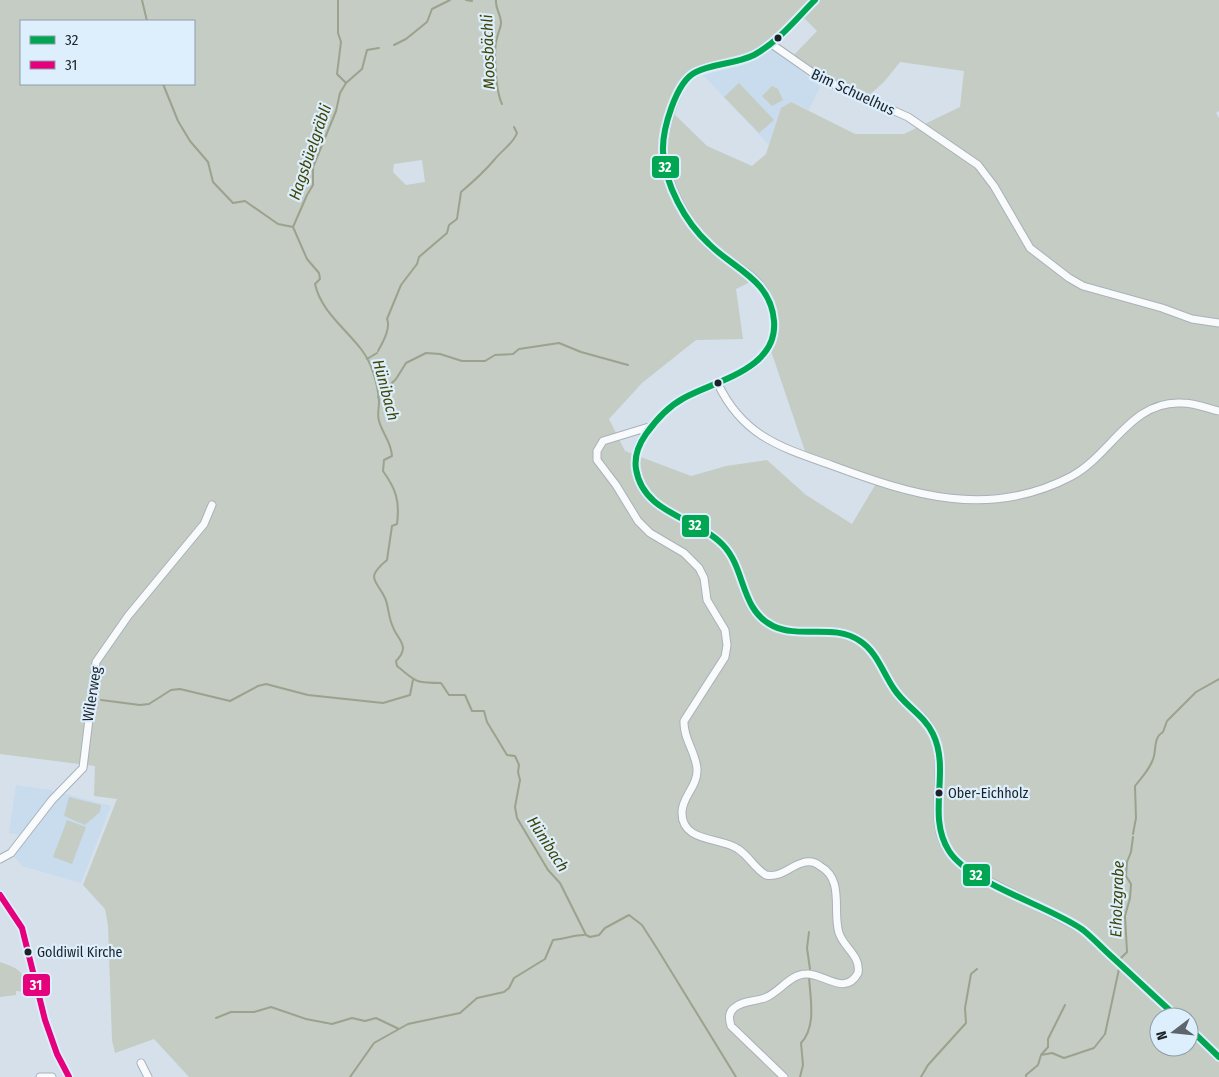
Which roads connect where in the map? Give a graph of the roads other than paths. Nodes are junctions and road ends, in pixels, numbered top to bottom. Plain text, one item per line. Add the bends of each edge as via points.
1 (815, 0) edge
2 (770, 43) junction
3 (1219, 323) edge
4 (718, 384) junction
5 (1219, 411) edge
6 (652, 426) junction
7 (212, 505) dead end
8 (0, 859) edge
9 (0, 895) edge
10 (1166, 1007) edge
11 (1199, 1037) edge
12 (1219, 1056) edge
13 (141, 1063) dead end
14 (40, 1077) edge
15 (52, 1077) edge
16 (68, 1077) edge
17 (148, 1077) edge
18 (784, 1077) edge

1 - 2 street
2 - 3 street, Bim Schuelhus via 820,78 903,114 980,168 1030,248 1069,278 1083,286 1192,319
2 - 4 street via 742,60 690,75 680,91 664,140 671,182 695,229 713,249 751,274 764,292 772,312 774,330 765,351 745,370
4 - 5 street via 744,423 769,441 879,483 948,499 1016,495 1060,482 1094,460 1131,422 1154,407 1184,403
4 - 6 street via 678,401
6 - 10 street via 637,453 636,470 641,486 656,504 727,548 748,603 758,617 781,630 842,633 860,640 876,657 899,697 929,726 937,748 938,831 950,856 968,870 1083,930
6 - 18 street via 608,438 596,454 599,466 612,479 638,521 700,568 707,600 725,630 727,645 724,657 684,722 697,771 694,785 682,807 683,820 698,837 740,850 766,875 776,876 806,862 826,869 836,887 839,934 858,961 857,976 846,984 836,984 814,974 802,974 766,997 731,1011 731,1026
7 - 8 street, Wilerweg via 204,524 128,616 96,662 83,768 52,800 10,853
9 - 16 street via 22,928 45,1020
11 - 12 street
13 - 17 street
14 - 15 street

